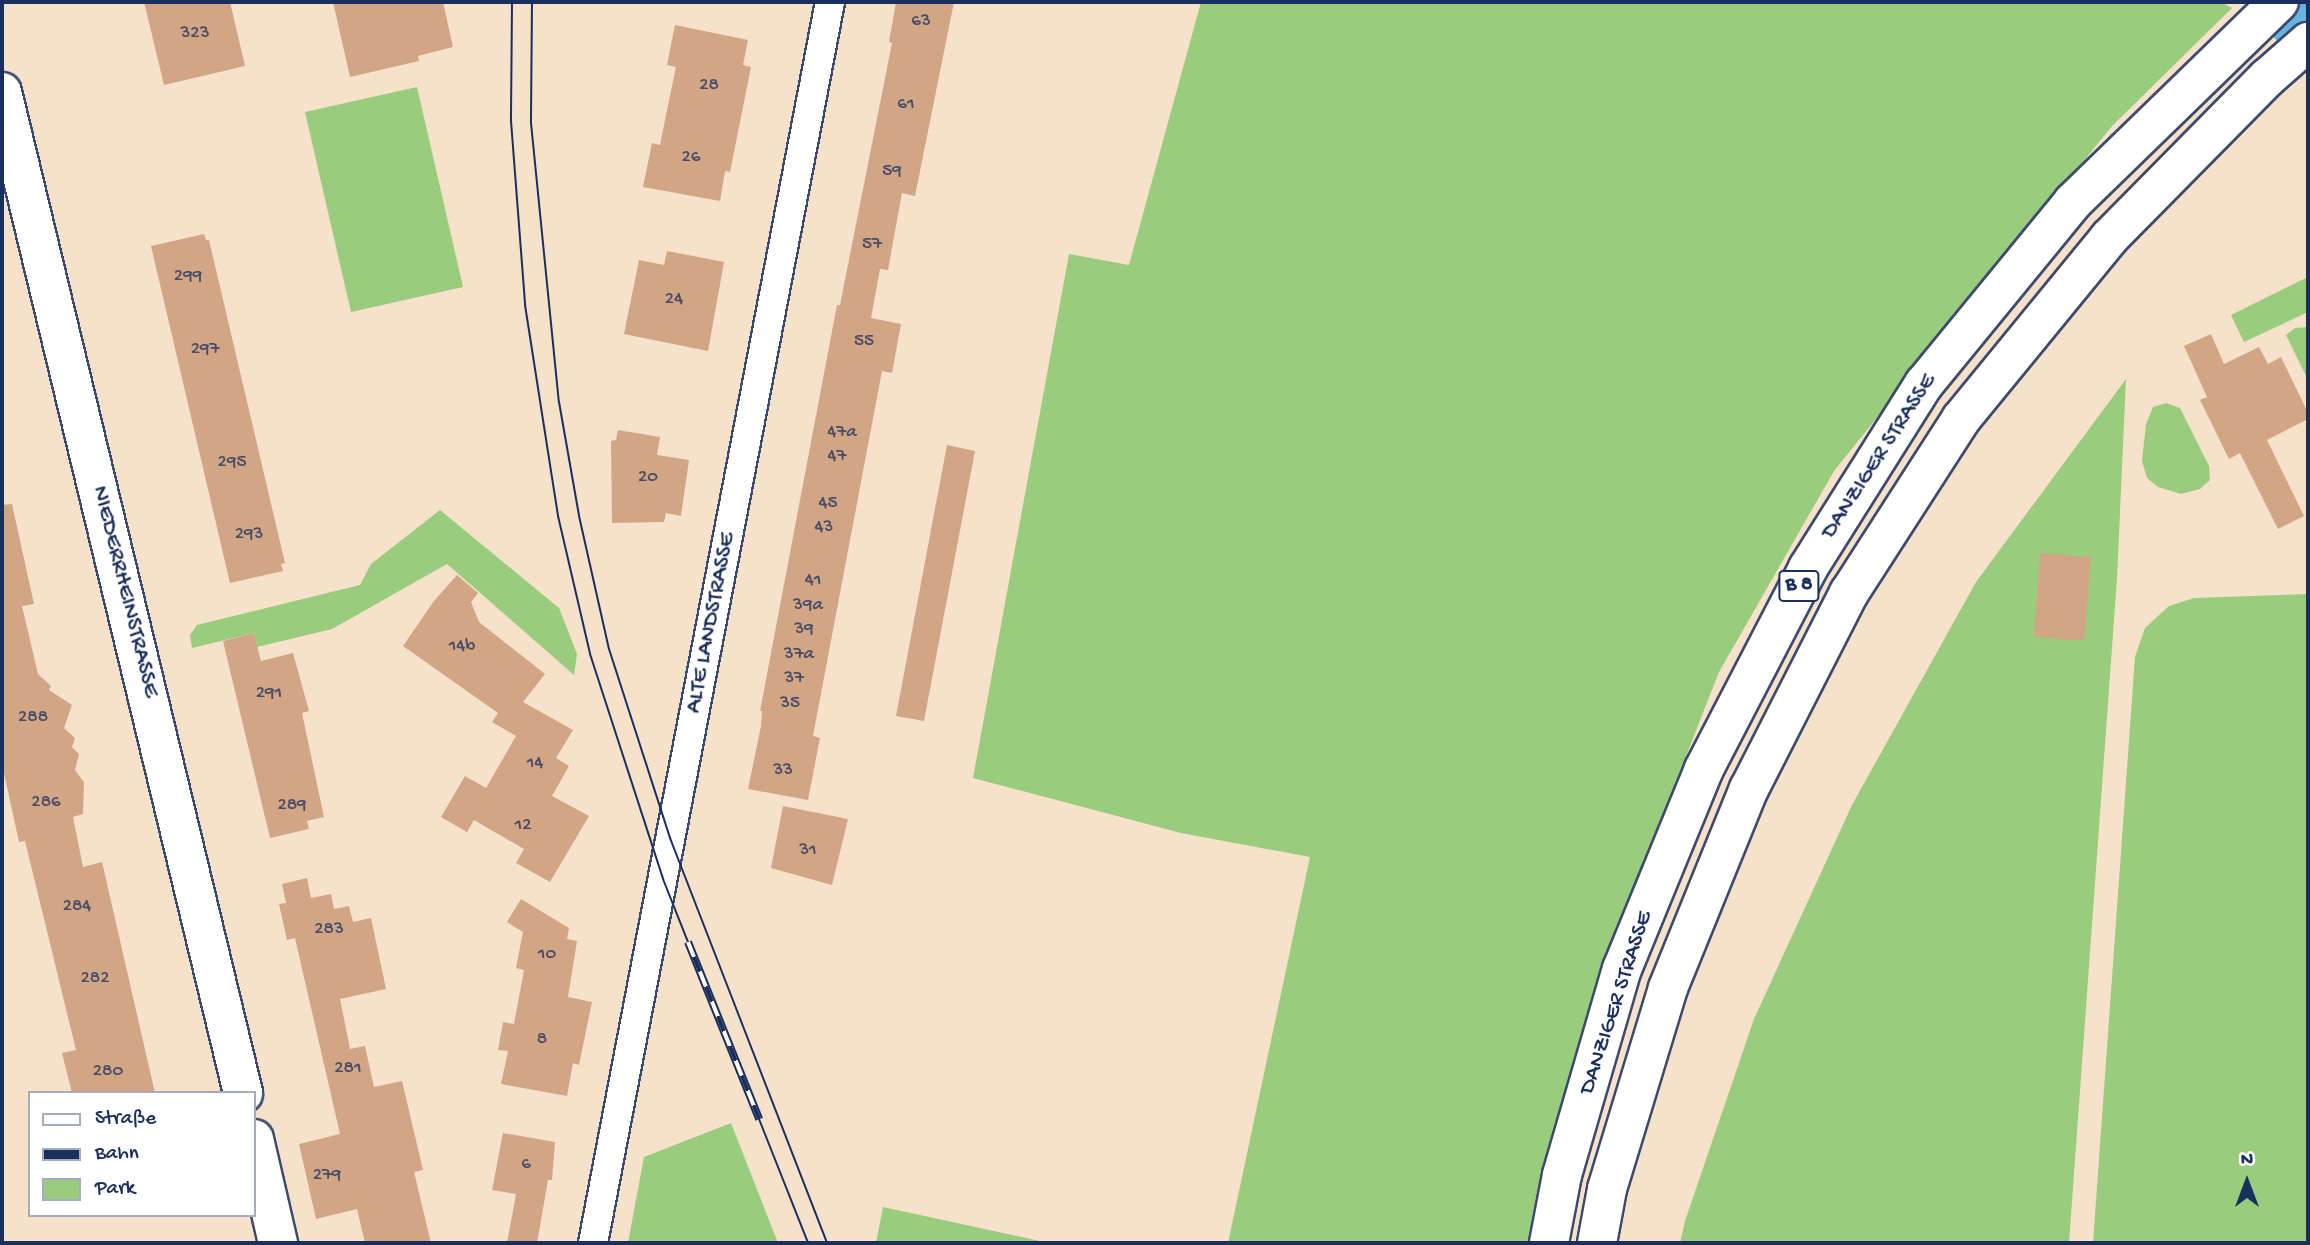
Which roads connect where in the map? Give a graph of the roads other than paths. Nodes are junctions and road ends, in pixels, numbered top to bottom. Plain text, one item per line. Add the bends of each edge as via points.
1 (830, 2) edge
2 (2279, 2) edge
3 (2308, 42) edge
4 (2, 92) edge
5 (243, 1091) edge
6 (256, 1148) edge
7 (278, 1243) edge
8 (593, 1243) edge
9 (1549, 1243) edge
10 (1597, 1243) edge

1 - 8 street, ALTE LANDSTRASSE
2 - 9 main road, DANZIGER STRASSE / B 8 via 2073,202 1924,384 1808,568 1704,769 1622,970 1562,1175
3 - 10 main road, DANZIGER STRASSE / B 8 via 2109,238 1961,419 1849,593 1749,789 1668,988 1608,1189
4 - 5 main road, NIEDERRHEINSTRASSE
6 - 7 main road

